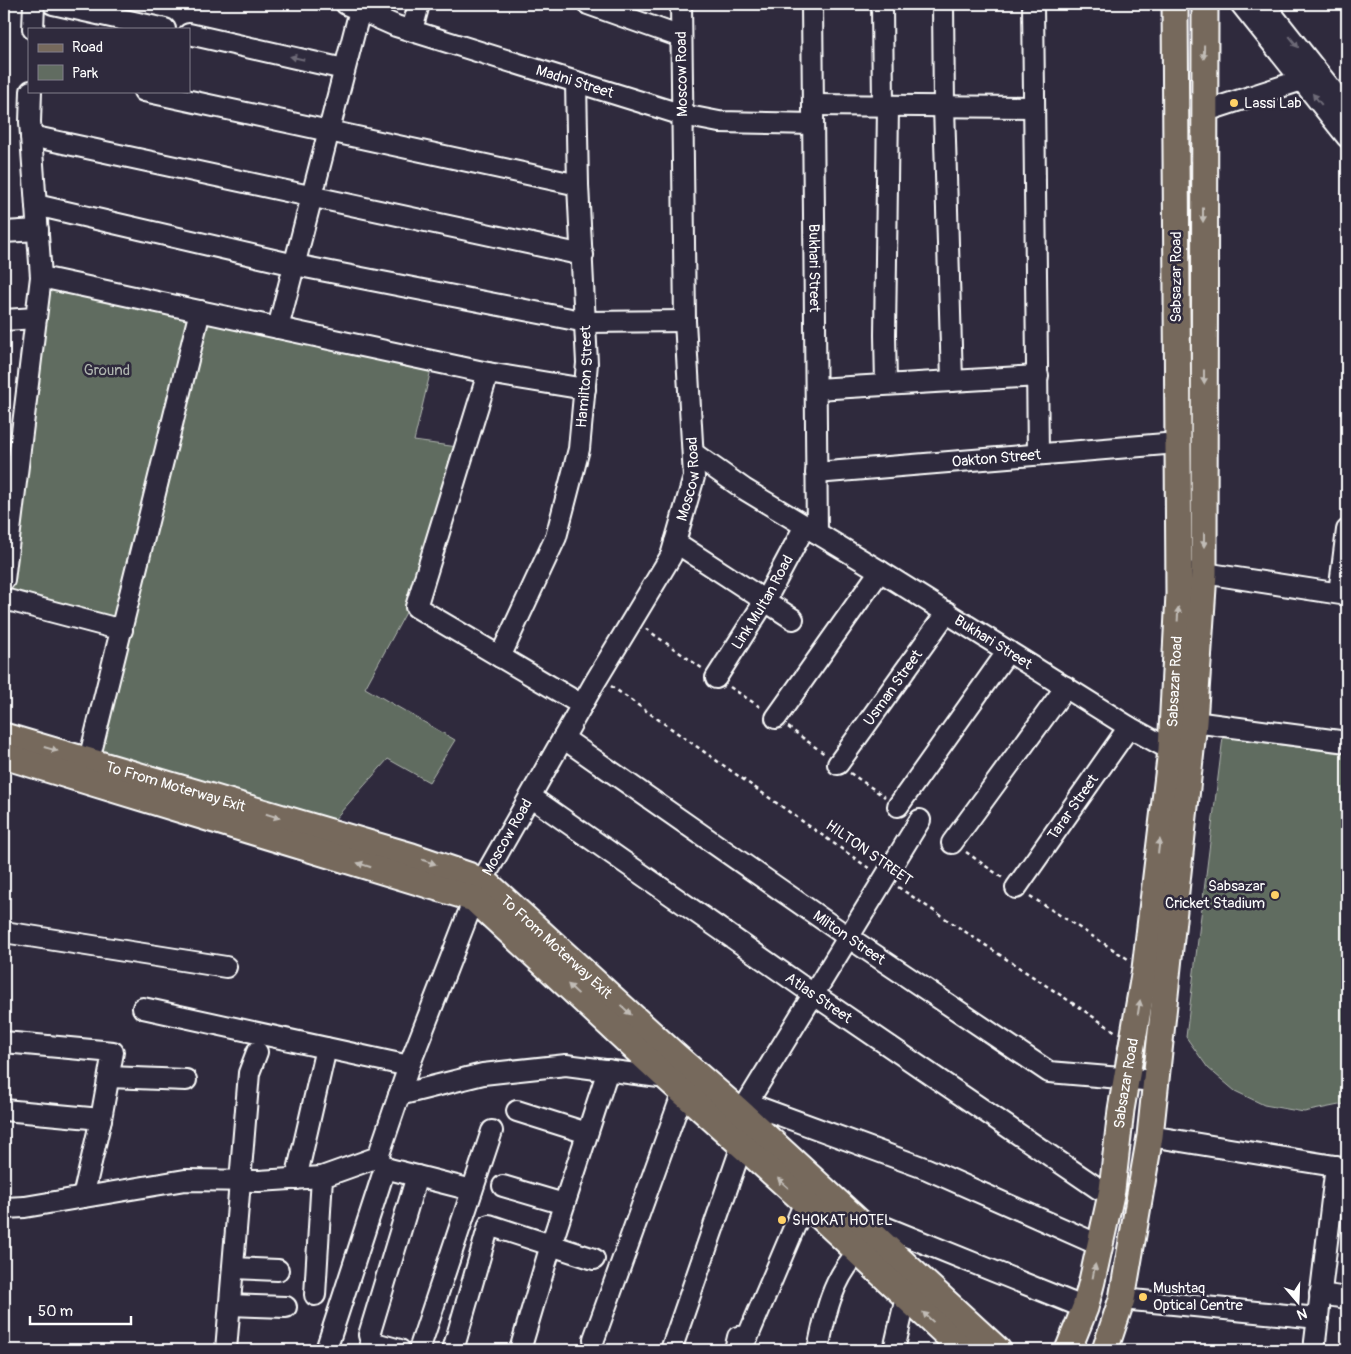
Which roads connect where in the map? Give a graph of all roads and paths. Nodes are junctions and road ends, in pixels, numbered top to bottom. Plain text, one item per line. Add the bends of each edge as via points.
1 (34, 4) edge
2 (53, 4) edge
3 (419, 4) edge
4 (588, 4) edge
5 (681, 4) edge
6 (812, 4) edge
7 (882, 4) edge
8 (943, 4) edge
9 (1033, 4) edge
10 (1175, 4) edge
11 (1205, 4) edge
12 (1241, 4) edge
13 (1264, 4) edge
14 (353, 7) edge
15 (33, 28) edge
16 (161, 28) edge
17 (412, 30) junction
18 (190, 34) edge
19 (681, 37) junction
20 (344, 69) junction
21 (1309, 74) junction
22 (576, 82) junction
23 (31, 92) edge
24 (149, 92) edge
25 (885, 106) junction
26 (944, 106) junction
27 (1034, 106) junction
28 (1347, 109) edge
29 (1203, 112) junction
30 (813, 114) junction
31 (683, 115) junction
32 (329, 131) junction
33 (31, 136) junction
34 (1347, 137) edge
35 (578, 185) junction
36 (312, 197) junction
37 (36, 205) junction
38 (38, 230) junction
39 (4, 232) edge
40 (583, 255) junction
41 (295, 265) junction
42 (41, 277) junction
43 (200, 311) junction
44 (36, 318) junction
45 (4, 320) edge
46 (686, 321) junction
47 (586, 322) junction
48 (278, 328) junction
49 (488, 373) junction
50 (1038, 376) junction
51 (952, 381) junction
52 (886, 384) junction
53 (816, 388) junction
54 (585, 390) junction
55 (1178, 444) junction
56 (692, 453) junction
57 (1038, 454) junction
58 (816, 473) junction
59 (811, 530) junction
60 (1347, 530) edge
61 (675, 542) junction
62 (880, 570) junction
63 (1178, 572) junction
64 (1204, 573) junction
65 (4, 580) edge
66 (1343, 594) edge
67 (4, 600) edge
68 (765, 601) junction
69 (947, 612) junction
70 (793, 619) dead end
71 (122, 630) junction
72 (1008, 651) junction
73 (500, 656) junction
74 (598, 677) junction
75 (716, 678) dead end
76 (1066, 687) junction
77 (582, 704) junction
78 (776, 718) dead end
79 (1194, 722) junction
80 (1129, 727) junction
81 (4, 736) edge
82 (563, 738) junction
83 (1347, 742) edge
84 (1171, 750) junction
85 (4, 756) edge
86 (90, 760) junction
87 (838, 764) dead end
88 (530, 797) junction
89 (898, 806) dead end
90 (920, 820) dead end
91 (952, 843) dead end
92 (884, 878) junction
93 (1016, 888) dead end
94 (478, 890) junction
95 (4, 932) edge
96 (848, 936) junction
97 (226, 967) dead end
98 (813, 994) junction
99 (144, 1008) dead end
100 (4, 1042) edge
101 (1132, 1043) junction
102 (326, 1048) junction
103 (257, 1052) dead end
104 (409, 1066) junction
105 (608, 1070) junction
106 (109, 1077) junction
107 (1126, 1077) junction
108 (186, 1080) dead end
109 (1156, 1081) junction
110 (675, 1085) junction
111 (399, 1096) junction
112 (743, 1107) junction
113 (4, 1110) edge
114 (517, 1111) dead end
115 (101, 1119) junction
116 (492, 1131) dead end
117 (587, 1133) junction
118 (1150, 1136) junction
119 (742, 1145) junction
120 (382, 1162) junction
121 (1342, 1167) edge
122 (417, 1176) junction
123 (322, 1178) junction
124 (296, 1179) junction
125 (240, 1181) junction
126 (503, 1186) dead end
127 (472, 1190) junction
128 (1112, 1190) junction
129 (83, 1197) junction
130 (804, 1202) junction
131 (564, 1204) junction
132 (4, 1208) edge
133 (866, 1243) junction
134 (1099, 1244) junction
135 (551, 1245) junction
136 (594, 1259) dead end
137 (233, 1268) junction
138 (278, 1270) dead end
139 (1320, 1294) junction
140 (315, 1295) dead end
141 (906, 1297) junction
142 (1122, 1298) junction
143 (1347, 1298) edge
144 (230, 1305) junction
145 (286, 1307) dead end
146 (1084, 1308) junction
147 (1318, 1318) junction
148 (594, 1339) dead end
149 (226, 1350) edge
150 (326, 1350) edge
151 (400, 1350) edge
152 (419, 1350) edge
153 (453, 1350) edge
154 (520, 1350) edge
155 (671, 1350) edge
156 (735, 1350) edge
157 (818, 1350) edge
158 (894, 1350) edge
159 (963, 1350) edge
160 (998, 1350) edge
161 (1068, 1350) edge
162 (1105, 1350) edge
163 (1314, 1350) edge

1 - 15 street
2 - 16 street
3 - 17 street
4 - 19 street
5 - 19 street, Moscow Road
6 - 30 street, Bukhari Street
7 - 25 street
8 - 26 street
9 - 27 street
10 - 55 main road, Sabsazar Road
11 -> 29 main road, Sabsazar Road
12 - 21 street
13 -> 21 street
14 - 17 street, Madni Street
14 - 20 street
17 - 22 street, Madni Street
20 -> 18 street
19 - 31 street, Moscow Road
20 - 32 street
21 - 28 street
21 - 29 street
34 -> 21 street
22 - 31 street, Madni Street
22 - 35 street, Hamilton Street
23 - 33 street
24 - 32 street
25 - 26 street, Madni Street
25 - 30 street, Madni Street
25 - 52 street
26 - 27 street, Madni Street
26 - 51 street
27 - 50 street
29 -> 64 main road, Sabsazar Road
30 - 31 street, Madni Street via 719,122
30 - 53 street, Bukhari Street
31 - 46 street, Moscow Road
32 - 35 street
32 - 36 street
33 - 36 street
33 - 37 street
35 - 40 street, Hamilton Street
36 - 40 street
36 - 41 street
37 - 38 street
37 - 41 street
38 - 39 street
38 - 42 street
40 - 47 street, Hamilton Street
41 - 47 street
41 - 48 street
42 - 43 street
42 - 44 street
43 - 48 street
43 - 71 street
44 - 45 street
44 - 65 street
46 - 47 street
46 - 56 street, Moscow Road
47 - 54 street, Hamilton Street
48 - 49 street
49 - 54 street
49 - 73 street via 416,607
50 - 51 street
50 - 57 street
51 - 52 street
52 - 53 street
53 - 58 street, Bukhari Street
54 - 73 street, Hamilton Street via 579,449 556,537
55 - 57 street, Oakton Street
55 - 63 main road, Sabsazar Road
56 - 59 street, Bukhari Street
56 - 61 street, Moscow Road via 694,477
57 - 58 street, Oakton Street
58 - 59 street, Bukhari Street
59 - 62 street, Bukhari Street
59 - 68 street, Link Multan Road
60 - 66 street
61 - 68 street
61 - 74 street, Moscow Road via 671,556
62 - 69 street, Bukhari Street
62 - 78 street
63 - 64 street
84 -> 63 main road, Sabsazar Road
64 - 66 street
64 - 79 main road, Sabsazar Road
67 - 71 street
68 - 70 street
68 - 75 street, Link Multan Road
69 - 72 street, Bukhari Street
69 - 87 street, Usman Street
71 - 86 street
72 - 76 street, Bukhari Street
72 - 89 street
73 - 77 street
74 - 77 street, Moscow Road
74 - 92 path, HILTON STREET
76 - 80 street, Bukhari Street
76 - 91 street
77 - 82 street, Moscow Road
79 - 83 street
79 - 109 main road, Sabsazar Road
80 - 84 street, Bukhari Street
80 - 93 street, Tarar Street
81 -> 86 main road, To From Moterway Exit
82 - 88 street, Moscow Road
82 - 96 street, Milton Street
101 -> 84 main road, Sabsazar Road via 1145,969
94 -> 85 main road, To From Moterway Exit
86 -> 94 main road, To From Moterway Exit via 412,856
88 - 94 street, Moscow Road
88 - 98 street, Atlas Street
90 - 92 street
92 - 96 street
92 - 101 path, HILTON STREET
94 - 104 street, Moscow Road
110 -> 94 main road, To From Moterway Exit via 568,984
94 -> 112 main road, To From Moterway Exit via 496,890 676,1056
95 - 97 street
96 - 98 street
96 - 107 street, Milton Street via 1049,1072
98 - 112 street
98 - 128 street, Atlas Street via 1099,1189
99 - 102 street
100 - 106 street via 113,1052
101 - 107 main road, Sabsazar Road
102 - 104 street
102 - 124 street
103 - 125 street via 249,1074
104 - 111 street, Moscow Road
105 - 110 street
105 - 111 street via 566,1065 483,1074
105 - 117 street
106 - 108 street
106 - 115 street
107 - 109 street, Milton Street
107 - 128 main road, Sabsazar Road
109 - 118 main road, Sabsazar Road
110 - 119 main road, To From Moterway Exit
110 - 148 street
111 - 120 street, Moscow Road
112 - 133 main road, To From Moterway Exit
112 - 134 street via 927,1169
113 - 115 street
114 - 117 street
115 - 129 street
116 - 127 street
117 - 131 street
118 - 121 street
118 - 142 main road, Sabsazar Road
130 -> 119 main road, To From Moterway Exit
119 - 155 street
120 - 122 street
120 - 123 street
120 - 150 street, Moscow Road
121 - 139 street
122 - 127 street
122 - 151 street via 369,1336 371,1342
123 - 124 street
123 - 140 street
124 - 125 street
125 - 129 street via 185,1180
125 - 137 street
126 - 131 street
127 - 152 street
128 - 134 main road, Sabsazar Road
129 - 132 street
130 - 133 main road, To From Moterway Exit
130 - 156 street via 748,1336 738,1337
131 - 135 street
133 - 141 main road, To From Moterway Exit
133 - 146 street via 882,1226
133 - 157 street via 846,1265 827,1306
133 - 160 main road, To From Moterway Exit
146 -> 134 main road, Sabsazar Road
135 - 136 street
135 - 153 street via 490,1225
135 - 154 street
137 - 138 street
137 - 144 street
139 - 143 street
139 - 147 street
141 - 158 street
159 -> 141 main road, To From Moterway Exit
142 - 147 street
142 - 162 main road, Sabsazar Road
144 - 145 street
144 - 149 street
146 - 161 main road, Sabsazar Road
147 - 163 street

